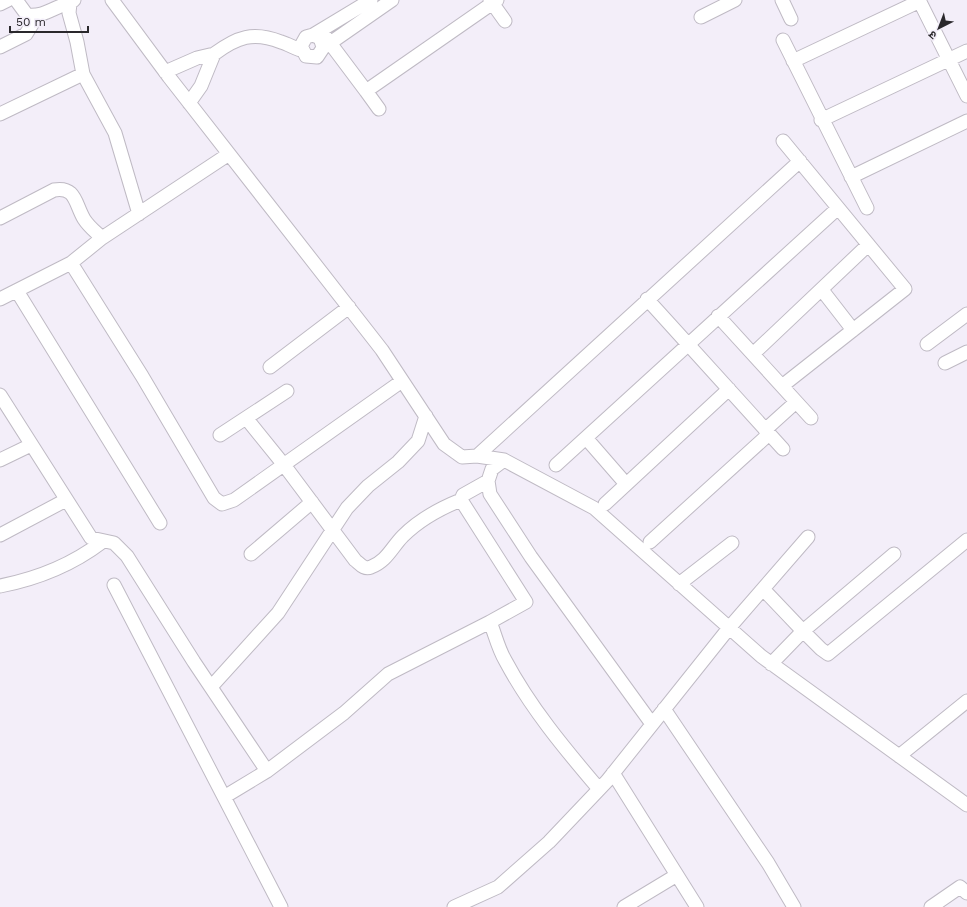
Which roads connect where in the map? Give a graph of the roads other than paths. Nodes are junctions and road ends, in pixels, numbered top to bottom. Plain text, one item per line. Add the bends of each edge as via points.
1 (8, 0) edge
2 (16, 0) edge
3 (112, 0) edge
4 (371, 0) edge
5 (392, 0) edge
6 (735, 0) edge
7 (782, 0) edge
8 (72, 1) edge
9 (493, 1) edge
10 (920, 1) edge
11 (0, 4) edge
12 (37, 16) junction
13 (700, 17) dead end
14 (791, 19) dead end
15 (505, 21) dead end
16 (317, 33) junction
17 (783, 40) dead end
18 (327, 46) junction
19 (0, 47) edge
20 (301, 50) junction
21 (967, 51) edge
22 (214, 54) junction
23 (948, 60) junction
24 (793, 61) junction
25 (166, 72) junction
26 (83, 74) junction
27 (366, 91) junction
28 (967, 96) edge
29 (189, 103) junction
30 (379, 109) dead end
31 (0, 114) edge
32 (821, 120) junction
33 (967, 121) edge
34 (783, 141) dead end
35 (229, 154) junction
36 (800, 161) junction
37 (851, 176) junction
38 (838, 208) junction
39 (867, 208) dead end
40 (139, 214) junction
41 (0, 218) edge
42 (102, 238) junction
43 (868, 245) junction
44 (71, 263) junction
45 (822, 290) junction
46 (17, 291) junction
47 (0, 299) edge
48 (647, 299) junction
49 (349, 307) junction
50 (967, 314) edge
51 (718, 316) junction
52 (853, 330) junction
53 (688, 344) junction
54 (927, 344) dead end
55 (967, 352) edge
56 (753, 354) junction
57 (945, 363) dead end
58 (270, 367) dead end
59 (402, 381) junction
60 (782, 386) junction
61 (729, 390) junction
62 (287, 391) dead end
63 (0, 395) edge
64 (796, 402) junction
65 (426, 416) junction
66 (246, 418) junction
67 (811, 418) dead end
68 (767, 432) junction
69 (220, 435) dead end
70 (586, 438) junction
71 (31, 445) junction
72 (783, 449) dead end
73 (477, 456) junction
74 (0, 460) edge
75 (504, 460) junction
76 (284, 465) junction
77 (556, 465) dead end
78 (488, 482) junction
79 (626, 484) junction
80 (66, 500) junction
81 (461, 500) junction
82 (312, 502) junction
83 (604, 504) dead end
84 (160, 523) dead end
85 (333, 531) junction
86 (0, 535) edge
87 (808, 537) dead end
88 (967, 540) edge
89 (102, 542) junction
90 (650, 542) dead end
91 (732, 543) dead end
92 (251, 554) dead end
93 (894, 554) dead end
94 (679, 584) junction
95 (114, 585) dead end
96 (0, 586) edge
97 (763, 589) junction
98 (490, 622) junction
99 (729, 628) junction
100 (803, 631) junction
101 (771, 664) junction
102 (211, 687) junction
103 (967, 702) edge
104 (664, 709) junction
105 (652, 724) junction
106 (899, 756) junction
107 (267, 771) junction
108 (612, 774) junction
109 (599, 788) junction
110 (224, 797) junction
111 (967, 805) edge
112 (677, 875) junction
113 (967, 893) edge
114 (281, 907) edge
115 (454, 907) edge
116 (624, 907) edge
117 (697, 907) edge
118 (794, 907) edge
119 (931, 907) edge

1 - 11 street
2 - 12 street via 27,15
3 - 25 street
4 - 16 street
5 - 18 street
6 - 13 street
7 - 14 street
8 - 12 street
8 - 26 street via 69,13
9 - 15 street
9 - 27 street
10 - 23 street
10 - 24 street
12 - 19 street via 26,34
16 - 18 street
16 - 20 street via 303,39
17 - 24 street
18 - 20 street via 320,55 313,58 306,56
18 - 27 street
20 - 22 street via 263,36 245,36 228,43
21 - 23 street
22 - 25 street via 197,58
22 - 29 street via 201,86
23 - 28 street
23 - 32 street
24 - 32 street
25 - 29 street
26 - 31 street
26 - 40 street via 115,133
27 - 30 street
29 - 35 street
32 - 37 street
33 - 37 street
34 - 36 street
35 - 40 street
35 - 49 street
36 - 38 street
36 - 48 street
37 - 39 street
38 - 43 street
38 - 51 street
40 - 42 street
41 - 42 street via 54,190 63,188 74,198 85,221
42 - 44 street
43 - 45 street
43 - 52 street via 904,289
44 - 46 street
44 - 76 street via 214,498 222,504 234,500
45 - 52 street
45 - 56 street
46 - 47 street
46 - 84 street
48 - 53 street
48 - 73 street
49 - 58 street
49 - 59 street
50 - 54 street
51 - 53 street
51 - 56 street
52 - 60 street
53 - 61 street
53 - 70 street
55 - 57 street
56 - 60 street
59 - 65 street
59 - 76 street
60 - 64 street
61 - 68 street
61 - 79 street
62 - 66 street
63 - 71 street
64 - 67 street
64 - 68 street
65 - 73 street via 444,444 462,457
65 - 85 street via 418,441 347,508
66 - 69 street
66 - 76 street
68 - 72 street
68 - 90 street
70 - 77 street
70 - 79 street
71 - 74 street
71 - 80 street
73 - 75 street
75 - 78 street via 492,470
75 - 94 street via 594,508
76 - 82 street
78 - 81 street via 463,496
78 - 105 street via 490,494 507,522
79 - 83 street
80 - 86 street
80 - 89 street via 91,538
81 - 85 street via 426,519 404,535 388,556 369,568 363,567 355,560
81 - 98 street via 526,602
82 - 85 street
82 - 92 street
85 - 102 street via 278,613
87 - 97 street
88 - 100 street via 828,654
89 - 96 street via 87,554 42,575
89 - 102 street via 114,543 127,556
91 - 94 street
93 - 100 street
94 - 99 street
95 - 110 street
97 - 99 street
97 - 100 street
98 - 107 street via 388,674 344,713
98 - 109 street via 504,658 531,704 560,744
99 - 101 street
99 - 104 street
100 - 101 street
101 - 106 street
102 - 107 street
103 - 106 street
104 - 105 street
104 - 118 street via 768,863
105 - 108 street
106 - 111 street
107 - 110 street
108 - 109 street
108 - 112 street
109 - 115 street via 549,842 498,888
110 - 114 street
112 - 116 street
112 - 117 street
113 - 119 street via 960,887

